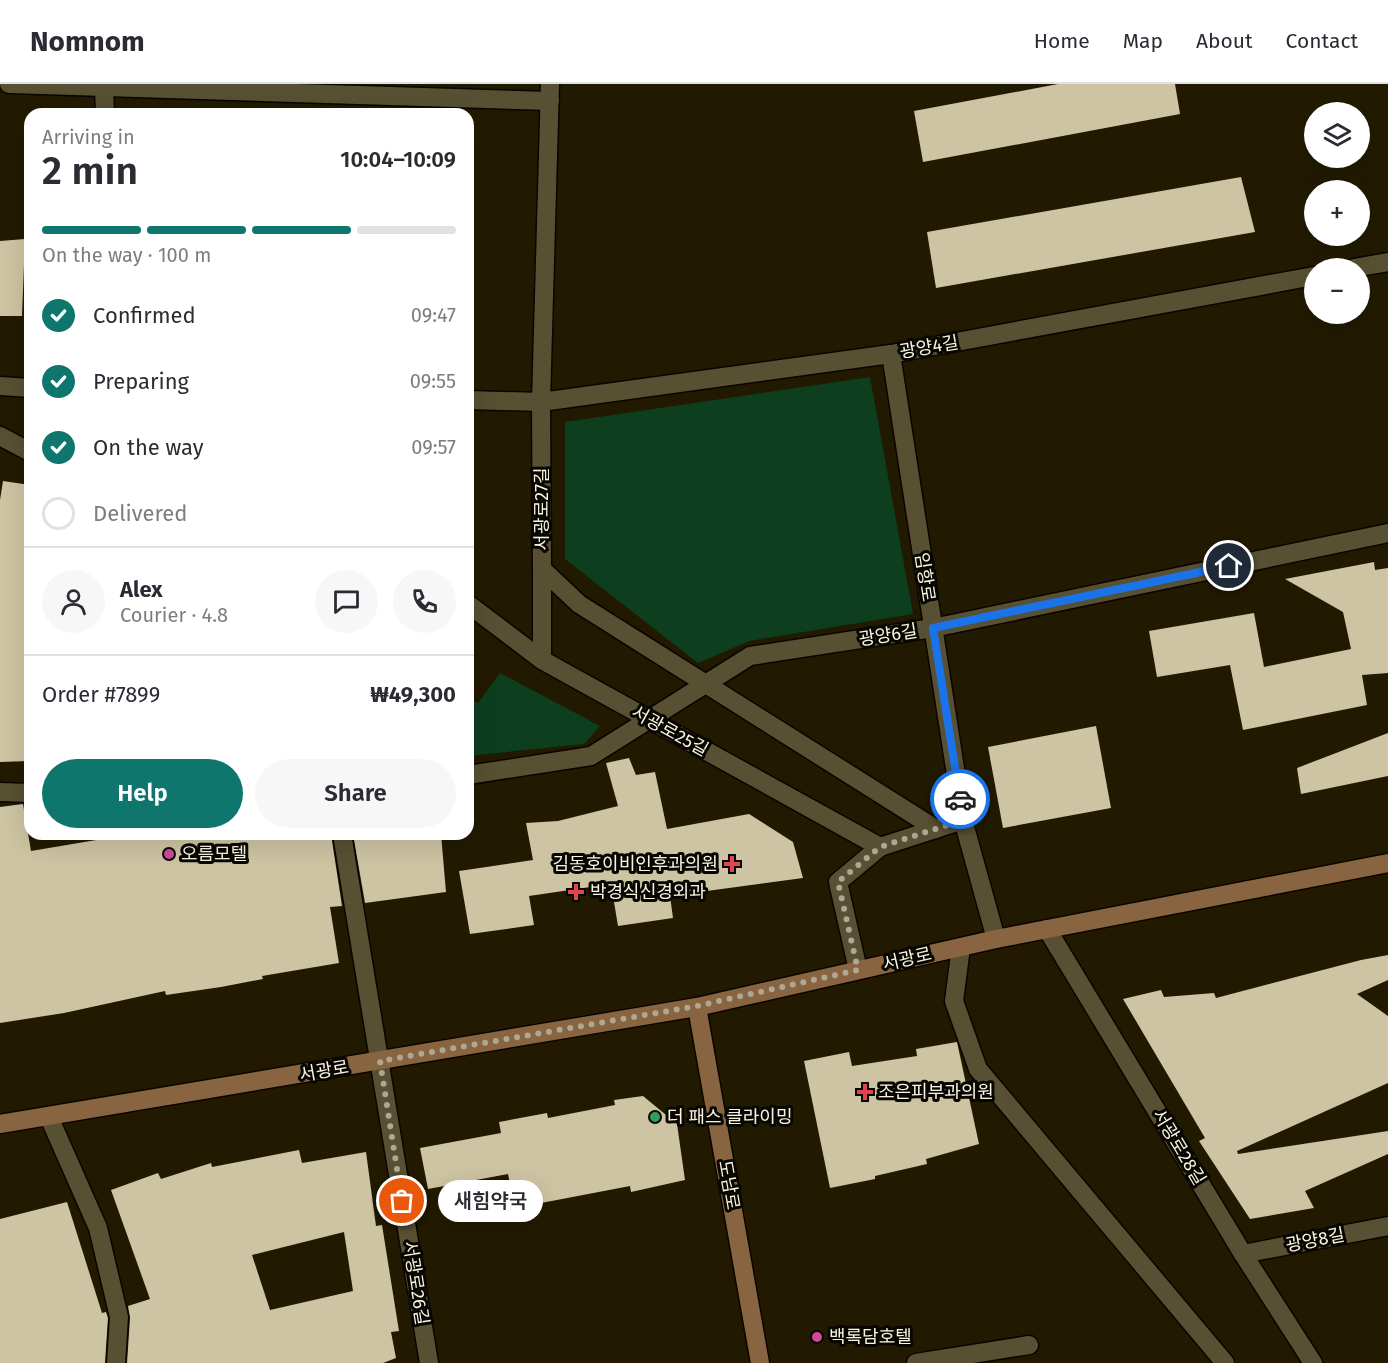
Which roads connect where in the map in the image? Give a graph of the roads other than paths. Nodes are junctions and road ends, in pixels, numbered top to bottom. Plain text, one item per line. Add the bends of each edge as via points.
1 (9, 84) edge
2 (104, 87) junction
3 (227, 88) edge
4 (550, 92) edge
5 (105, 108) edge
6 (1388, 262) edge
7 (1370, 265) edge
8 (1304, 278) edge
9 (891, 354) junction
10 (0, 386) edge
11 (24, 388) edge
12 (474, 400) edge
13 (541, 402) junction
14 (0, 436) edge
15 (24, 449) edge
16 (1388, 533) edge
17 (542, 569) junction
18 (474, 609) edge
19 (933, 628) junction
20 (542, 660) junction
21 (705, 685) junction
22 (649, 720) junction
23 (474, 774) edge
24 (0, 792) edge
25 (24, 793) edge
26 (963, 820) junction
27 (936, 829) junction
28 (343, 840) edge
29 (880, 847) junction
30 (1388, 863) edge
31 (1047, 929) junction
32 (996, 939) junction
33 (961, 947) junction
34 (858, 970) junction
35 (697, 1006) junction
36 (380, 1061) junction
37 (49, 1117) junction
38 (0, 1124) edge
39 (1388, 1226) edge
40 (1243, 1254) junction
41 (1029, 1345) dead end
42 (116, 1363) edge
43 (429, 1363) edge
44 (760, 1363) edge
45 (916, 1363) edge
46 (1225, 1363) edge
47 (1313, 1363) edge

1 - 2 street
2 - 3 street
2 - 5 street
3 - 4 street
4 - 13 street, 서광로27길
6 - 7 street
8 - 9 street, 광양4길
9 - 13 street, 광양4길
9 - 19 street, 임항로
10 - 11 street
12 - 13 street, 광양4길
13 - 17 street, 서광로27길
14 - 15 street
16 - 19 street, 광양6길
17 - 20 street
17 - 21 street, 서광로27길 via 579,604
18 - 20 street, 서광로25길
19 - 21 street, 광양6길 via 750,656
19 - 26 street, 임항로
20 - 22 street, 서광로25길
21 - 22 street, 광양6길
21 - 27 street, 서광로27길
22 - 23 street, 광양6길 via 591,756
22 - 29 street, 서광로25길
24 - 25 street
26 - 27 street
26 - 32 street, 임항로
27 - 29 street
28 - 36 street
29 - 34 street via 838,882
30 - 31 main road, 서광로
31 - 32 main road, 서광로
31 - 40 street, 서광로28길
32 - 33 main road, 서광로
33 - 34 main road, 서광로
33 - 46 street via 954,1001 978,1069
34 - 35 main road, 서광로
35 - 36 main road, 서광로
35 - 44 main road, 도남로
36 - 37 main road, 서광로
36 - 43 street, 서광로26길
37 - 38 main road, 서광로
37 - 42 street via 98,1228 119,1317
39 - 40 street, 광양8길
40 - 47 street, 서광로28길
41 - 45 street

